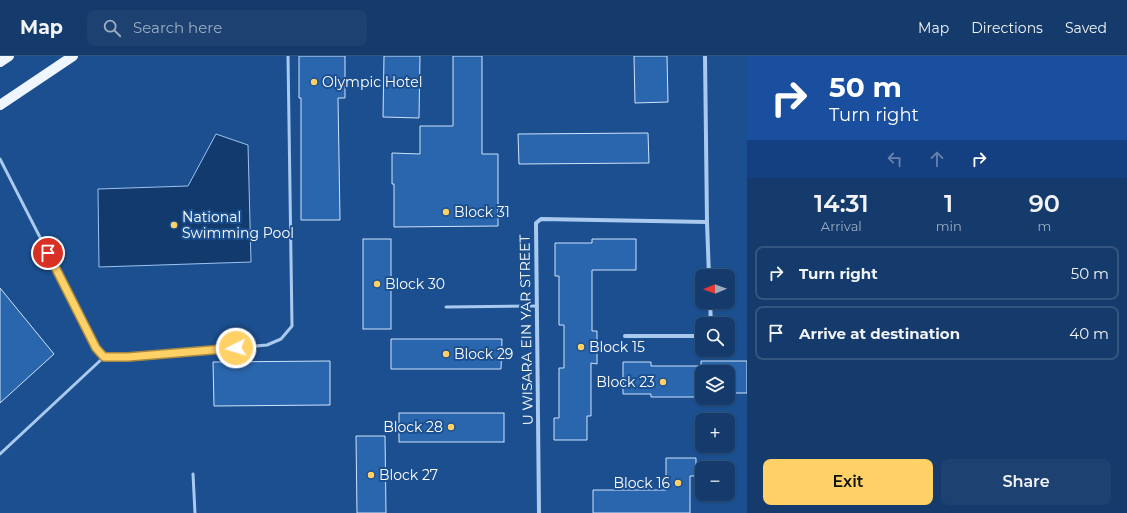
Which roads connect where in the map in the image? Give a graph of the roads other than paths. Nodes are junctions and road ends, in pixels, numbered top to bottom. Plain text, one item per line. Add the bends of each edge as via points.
1 (9, 56) edge
2 (73, 56) edge
3 (288, 56) edge
4 (705, 56) edge
5 (0, 62) edge
6 (0, 105) edge
7 (0, 159) edge
8 (707, 222) junction
9 (709, 269) edge
10 (537, 306) junction
11 (446, 307) dead end
12 (625, 336) dead end
13 (695, 336) edge
14 (104, 357) junction
15 (0, 454) edge
16 (193, 474) dead end
17 (195, 513) edge
18 (539, 513) edge

1 - 5 main road
2 - 6 main road
3 - 14 lane via 292,326 281,340 267,345
4 - 8 street
7 - 14 lane via 96,348
8 - 9 street
8 - 10 street, U WISARA EIN YAR STREET via 541,219 536,223
10 - 11 lane
10 - 18 street, U WISARA EIN YAR STREET
12 - 13 street
14 - 15 lane
16 - 17 lane

